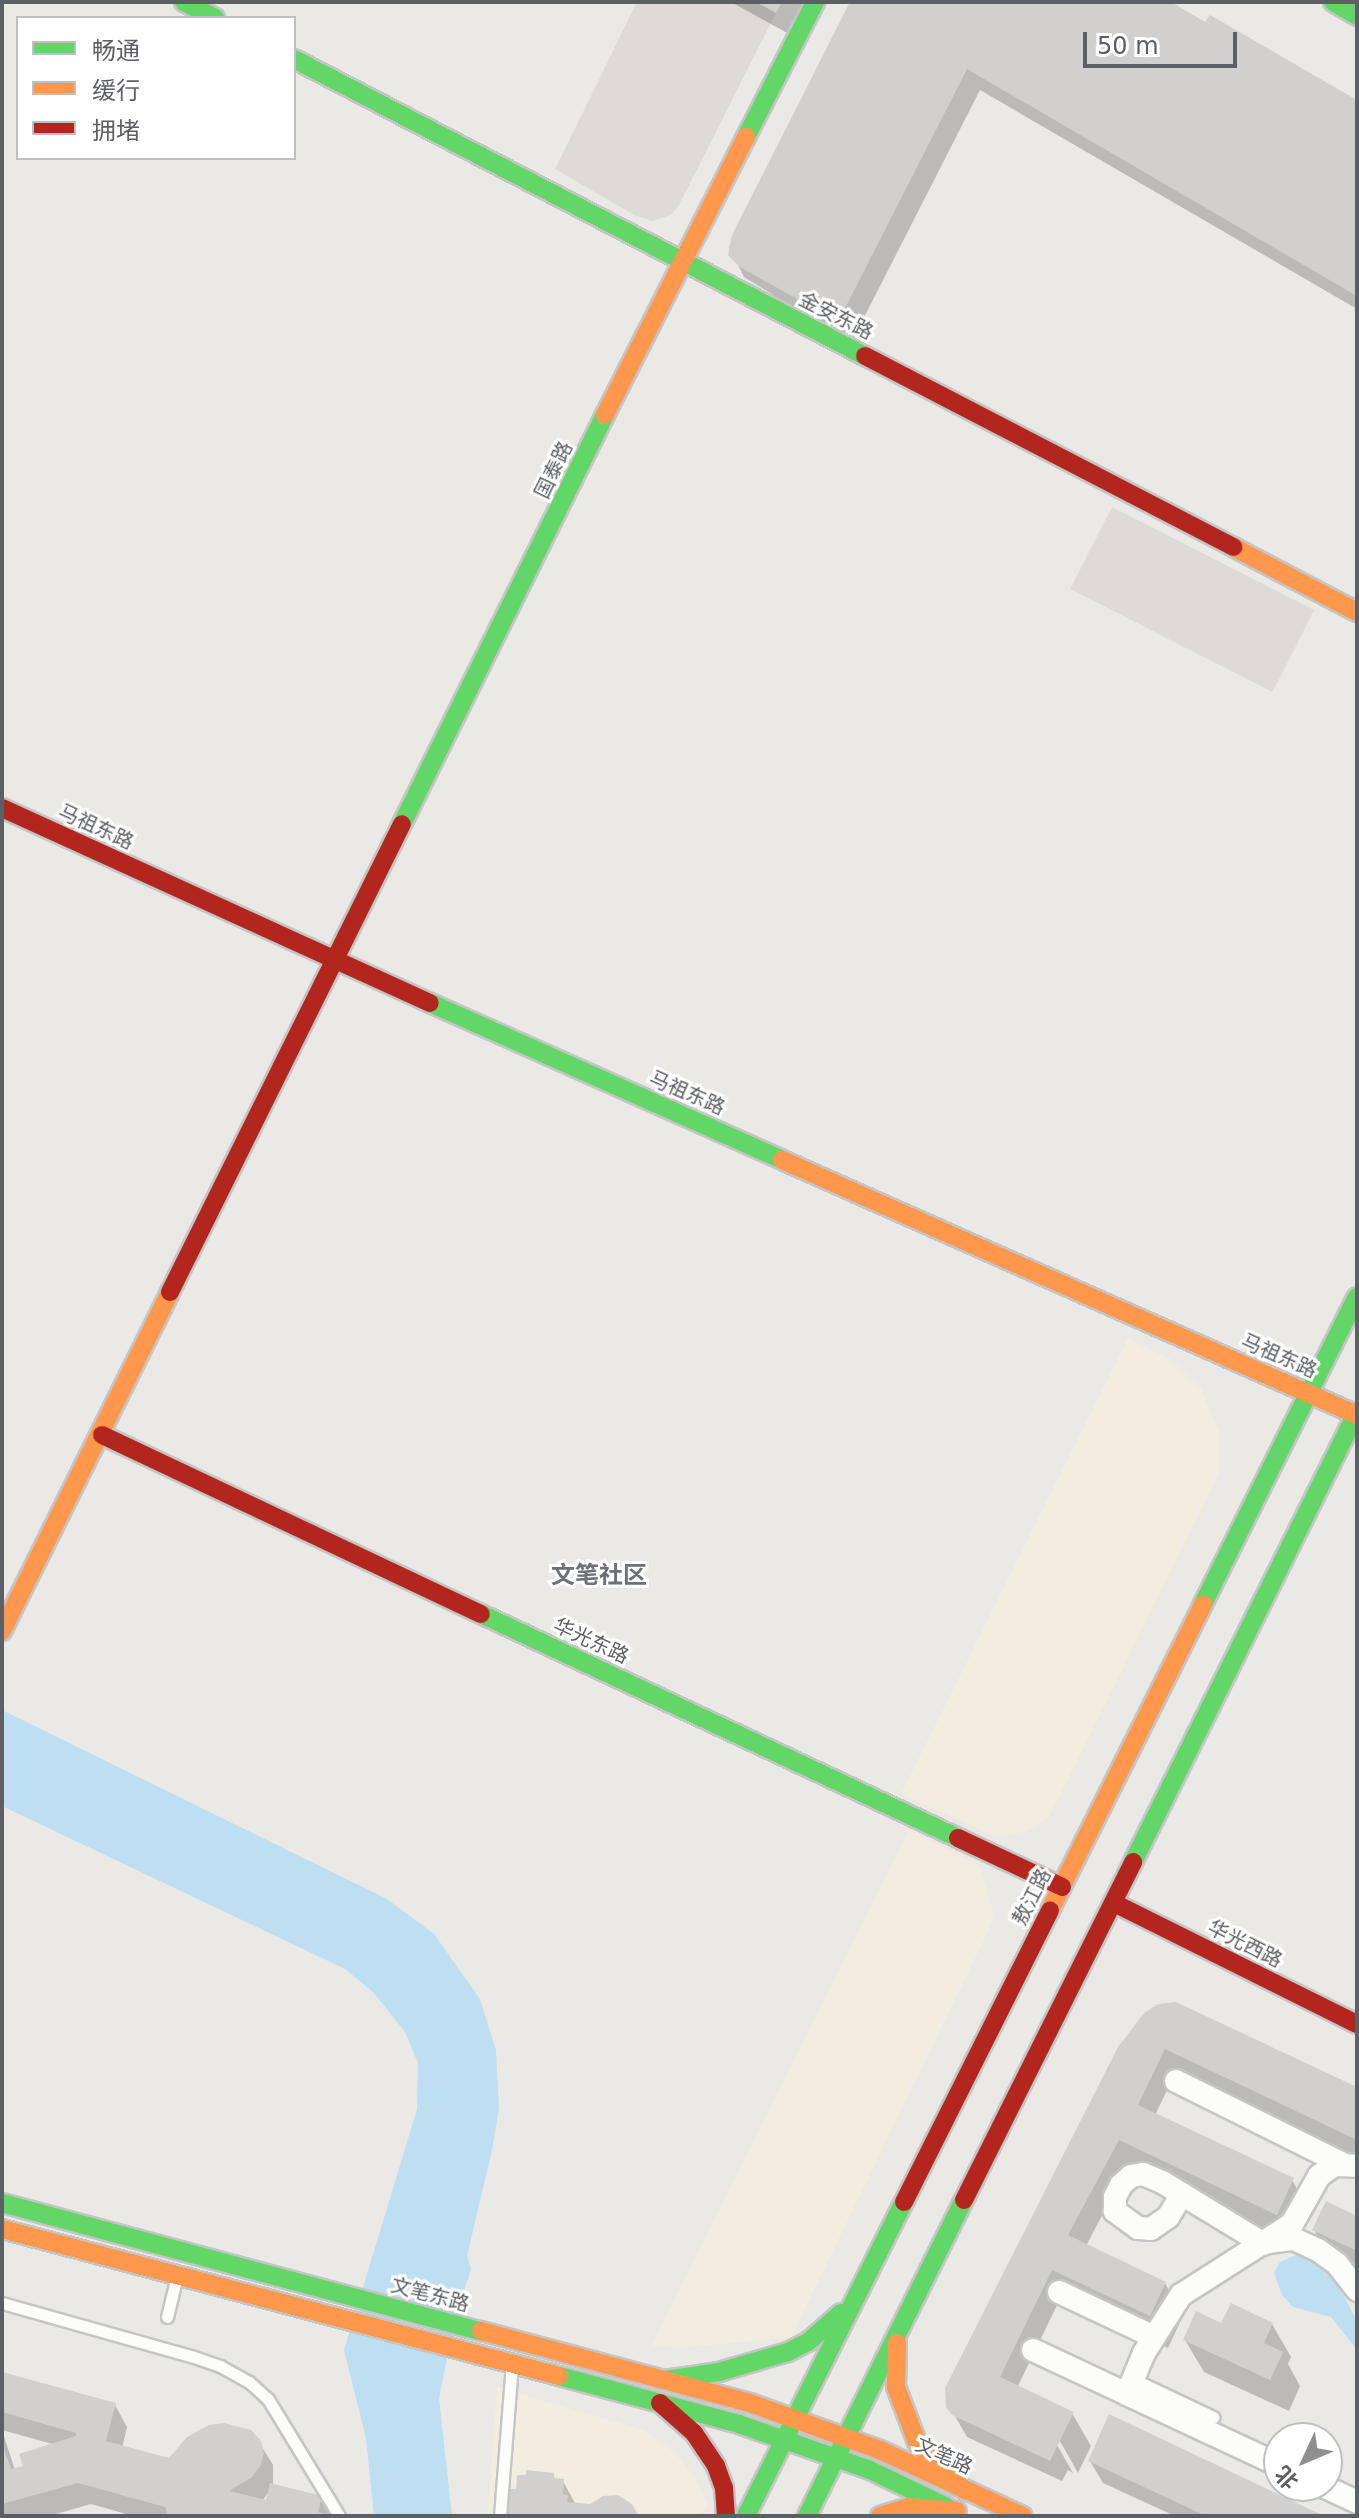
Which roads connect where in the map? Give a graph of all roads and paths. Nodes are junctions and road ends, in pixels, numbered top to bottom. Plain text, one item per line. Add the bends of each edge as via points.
1 (184, 2) edge
2 (815, 2) edge
3 (1333, 2) edge
4 (211, 16) edge
5 (1357, 16) edge
6 (296, 60) edge
7 (682, 261) junction
8 (1357, 612) edge
9 (2, 808) edge
10 (336, 960) junction
11 (1357, 1297) edge
12 (1309, 1394) junction
13 (1357, 1414) edge
14 (102, 1435) junction
15 (2, 1631) edge
16 (1062, 1887) junction
17 (1114, 1903) junction
18 (1357, 2024) edge
19 (1176, 2081) dead end
20 (1351, 2165) edge
21 (1182, 2194) dead end
22 (2, 2203) edge
23 (2, 2229) edge
24 (1266, 2243) junction
25 (178, 2276) junction
26 (1357, 2290) edge
27 (860, 2292) junction
28 (1059, 2292) dead end
29 (2, 2303) edge
30 (167, 2317) dead end
31 (904, 2319) junction
32 (1154, 2337) junction
33 (1033, 2350) dead end
34 (512, 2364) junction
35 (665, 2380) junction
36 (1130, 2387) junction
37 (660, 2403) junction
38 (1213, 2417) dead end
39 (795, 2419) junction
40 (845, 2437) junction
41 (785, 2439) junction
42 (1263, 2457) edge
43 (835, 2458) junction
44 (965, 2490) junction
45 (962, 2514) edge
46 (339, 2516) edge
47 (500, 2516) edge
48 (726, 2516) edge
49 (746, 2516) edge
50 (807, 2516) edge
51 (880, 2516) edge
52 (1023, 2516) edge

1 - 4 main road
2 - 7 main road, 国泰路
3 - 5 main road
6 - 7 main road, 金安东路
7 - 8 main road, 金安东路
7 - 10 main road, 国泰路
9 - 10 main road, 马祖东路
10 - 12 main road, 马祖东路
10 - 14 main road, 国泰路
11 - 12 main road, 敖江路
12 - 13 main road, 马祖东路
12 - 16 main road, 敖江路
13 - 17 main road
14 - 15 main road, 国泰路
14 - 16 main road, 华光东路
16 - 27 main road, 敖江路
17 - 18 main road, 华光西路
17 - 31 main road
19 - 20 street
20 - 24 street via 1334,2165 1319,2176 1292,2224
21 - 24 street
22 - 35 main road, 文笔东路
23 - 25 main road
24 - 26 street via 1294,2239 1318,2250
24 - 32 street via 1181,2295
25 - 30 lane
25 - 34 main road
27 - 35 main road via 830,2325 788,2352 719,2372
27 - 39 main road, 敖江路
28 - 32 street
29 - 46 lane via 194,2357 249,2382 268,2399
31 - 40 main road
31 - 44 main road via 896,2349 896,2387 905,2416 936,2466
32 - 36 street
33 - 36 street
34 - 37 main road
34 - 47 lane
35 - 39 main road, 文笔东路
36 - 38 lane
36 - 42 street
37 - 41 main road
37 - 48 main road via 694,2433 716,2466
39 - 40 main road, 文笔东路
39 - 41 main road, 敖江路
40 - 43 main road
40 - 44 main road, 文笔路
41 - 43 main road
41 - 49 main road, 敖江路
43 - 45 main road
43 - 50 main road
44 - 52 main road, 文笔路
45 - 51 main road via 909,2507

